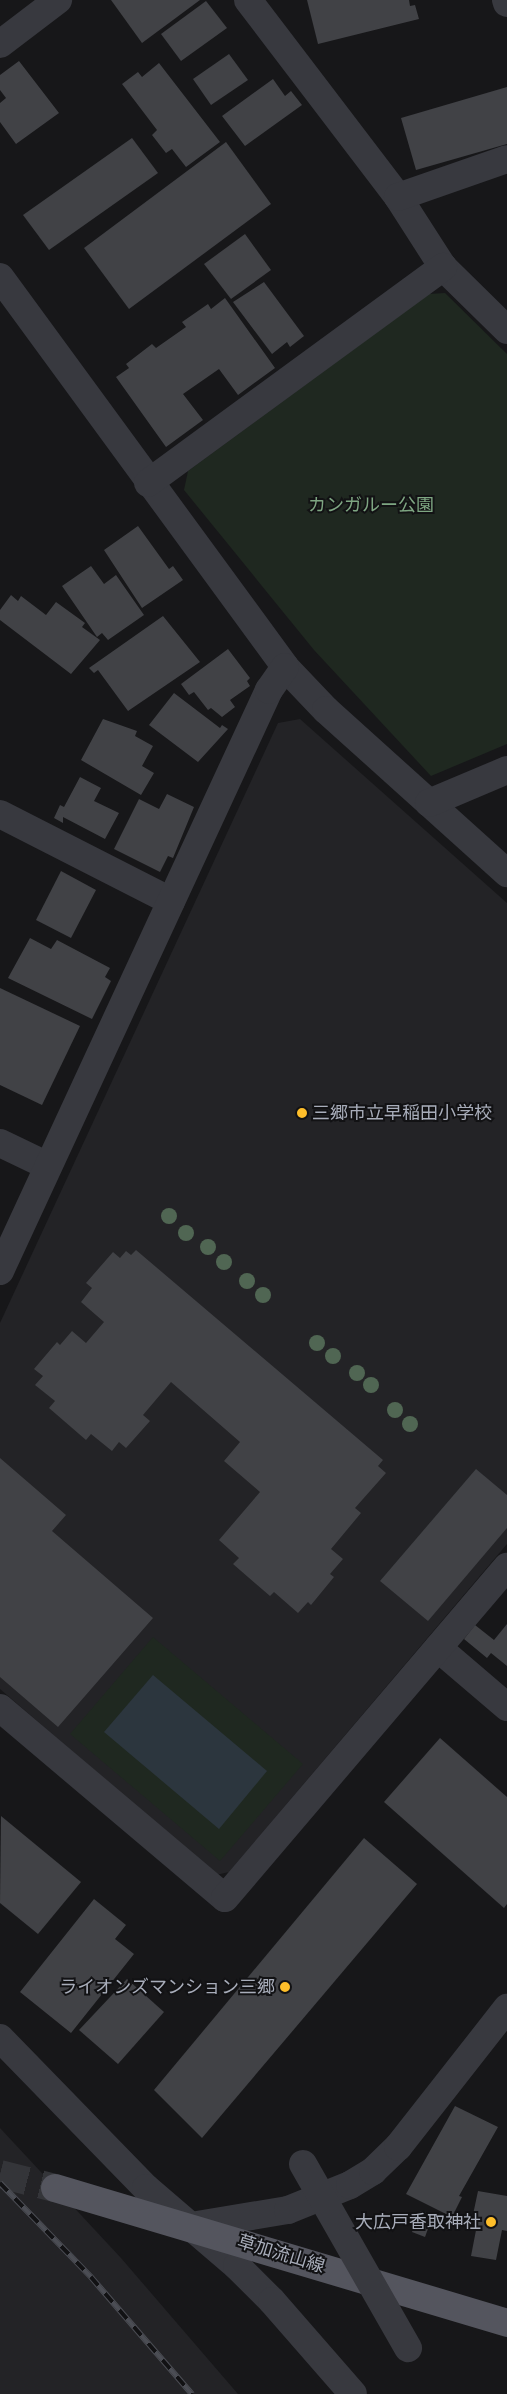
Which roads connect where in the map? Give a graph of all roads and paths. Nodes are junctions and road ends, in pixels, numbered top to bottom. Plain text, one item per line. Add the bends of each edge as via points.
1 (58, 0) edge
2 (248, 0) edge
3 (0, 44) edge
4 (507, 159) edge
5 (398, 197) junction
6 (443, 267) junction
7 (0, 277) edge
8 (507, 330) edge
9 (148, 483) junction
10 (285, 667) junction
11 (507, 770) edge
12 (429, 803) junction
13 (0, 814) edge
14 (507, 874) edge
15 (171, 901) junction
16 (0, 1143) edge
17 (48, 1166) junction
18 (0, 1271) edge
19 (507, 1567) edge
20 (438, 1648) junction
21 (507, 1707) edge
22 (0, 1708) edge
23 (507, 2008) edge
24 (0, 2038) edge
25 (303, 2164) dead end
26 (55, 2188) tunnel mouth
27 (191, 2226) junction
28 (507, 2323) edge
29 (408, 2348) dead end
30 (353, 2394) edge

1 - 3 street
2 - 5 street
4 - 5 street
5 - 6 street
6 - 8 street
6 - 9 street
7 - 9 street
9 - 10 street
10 - 12 street via 326,710
10 - 15 street via 269,690
11 - 12 street
12 - 14 street
13 - 15 street
15 - 17 street
16 - 17 street
17 - 18 street
19 - 20 street
20 - 21 street
20 - 22 street via 225,1898
23 - 27 street via 398,2147 373,2171 350,2185 288,2210
24 - 27 street via 120,2162
25 - 29 street, bridge
26 - 27 main road, 草加流山線
27 - 28 main road, 草加流山線
27 - 30 street via 272,2301

